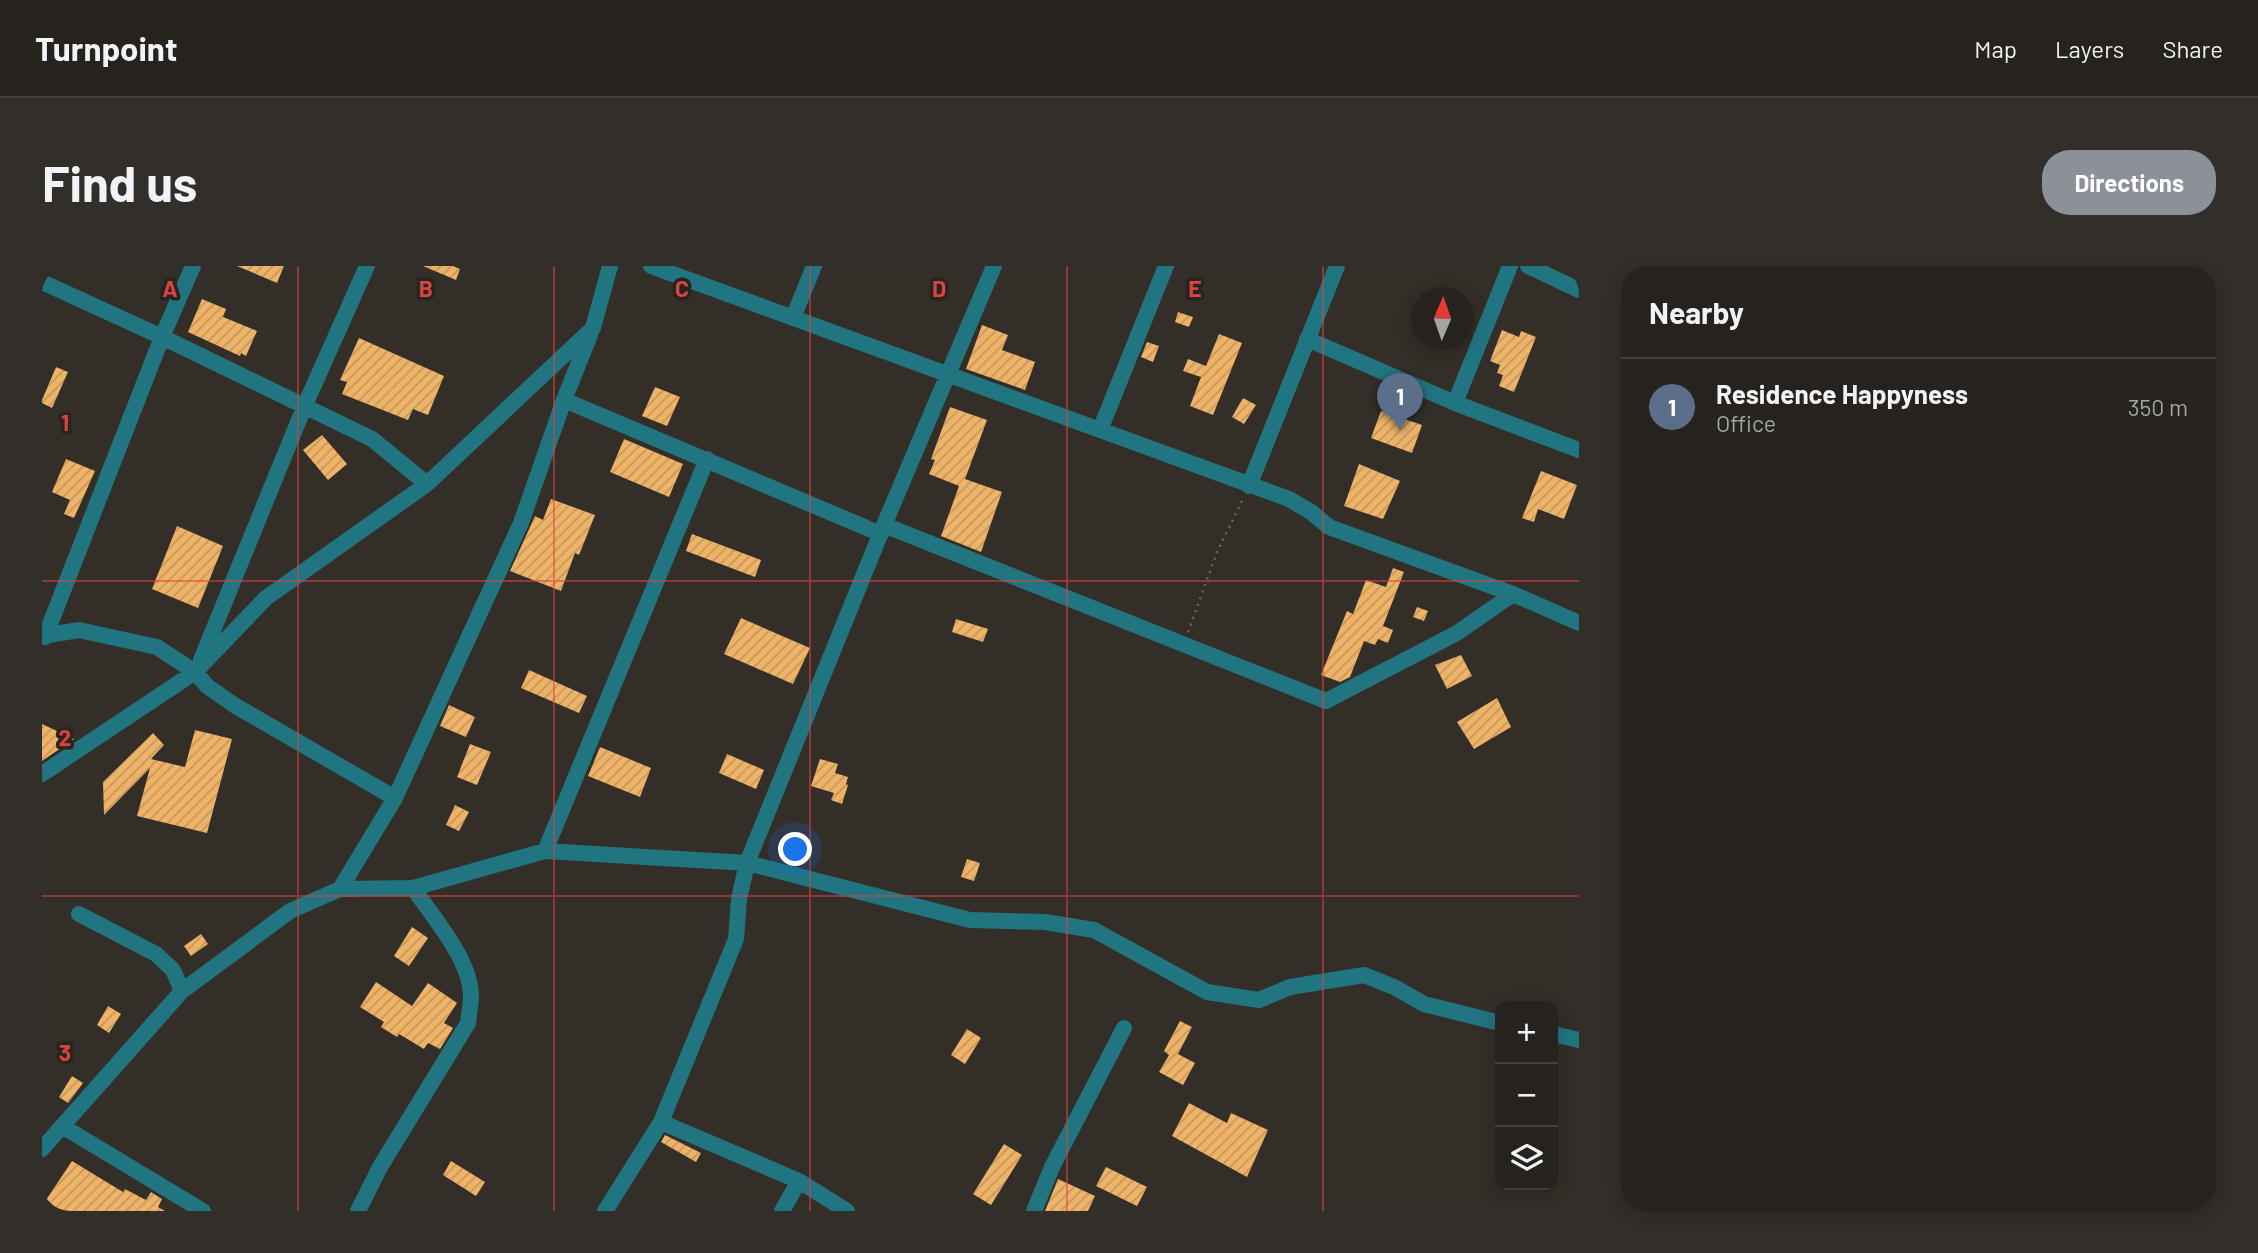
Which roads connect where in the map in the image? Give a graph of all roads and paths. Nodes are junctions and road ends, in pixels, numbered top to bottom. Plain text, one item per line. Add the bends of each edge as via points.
1 (193, 266) edge
2 (367, 266) edge
3 (610, 266) edge
4 (652, 266) edge
5 (814, 266) edge
6 (994, 266) edge
7 (1166, 266) edge
8 (1337, 266) edge
9 (1510, 266) edge
10 (1528, 266) edge
11 (42, 282) edge
12 (1579, 290) edge
13 (793, 318) junction
14 (593, 328) junction
15 (162, 337) junction
16 (1307, 339) junction
17 (948, 376) junction
18 (564, 400) junction
19 (1455, 403) junction
20 (305, 405) junction
21 (1100, 430) junction
22 (1579, 450) edge
23 (707, 459) junction
24 (427, 484) junction
25 (1249, 486) junction
26 (882, 529) junction
27 (1513, 594) junction
28 (1579, 623) edge
29 (43, 636) edge
30 (1184, 645) junction
31 (195, 672) junction
32 (42, 774) edge
33 (395, 798) junction
34 (545, 851) junction
35 (747, 863) junction
36 (340, 888) junction
37 (412, 888) junction
38 (79, 914) dead end
39 (182, 991) junction
40 (1495, 1022) edge
41 (1124, 1027) dead end
42 (1558, 1035) edge
43 (1579, 1040) edge
44 (661, 1122) junction
45 (62, 1126) junction
46 (42, 1149) edge
47 (799, 1181) junction
48 (203, 1211) edge
49 (358, 1211) edge
50 (605, 1211) edge
51 (782, 1211) edge
52 (847, 1211) edge
53 (1034, 1211) edge

1 - 15 street
2 - 20 street
3 - 14 street
4 - 13 street
5 - 13 street
6 - 17 street
7 - 21 street
8 - 16 street
9 - 19 street
10 - 12 street
11 - 15 street
13 - 17 street
14 - 18 street
14 - 24 street
15 - 20 street
15 - 29 street
16 - 19 street
16 - 25 street
17 - 21 street
17 - 26 street
18 - 23 street
18 - 33 street via 520,523
19 - 22 street
20 - 24 street via 372,439
20 - 31 street
21 - 25 street
23 - 26 street
23 - 34 street
24 - 31 street via 266,598
25 - 27 street via 1289,499 1329,527
25 - 30 path via 1217,552
26 - 30 street
26 - 35 street
27 - 28 street
27 - 30 street via 1457,633 1326,701
29 - 31 street via 79,630 125,639 157,647
31 - 32 street
31 - 33 street via 234,705
33 - 36 street
34 - 35 street
34 - 37 street
35 - 40 street via 970,920 1045,922 1094,930 1207,992 1259,1000 1290,987 1364,975 1424,1004
35 - 44 street via 736,939
36 - 37 street
36 - 39 street via 290,911
37 - 49 street via 466,970 471,996 468,1023
38 - 39 street via 156,954 173,970
39 - 45 street
41 - 53 street
42 - 43 street
44 - 47 street
44 - 50 street
45 - 46 street
45 - 48 street
47 - 51 street
47 - 52 street

